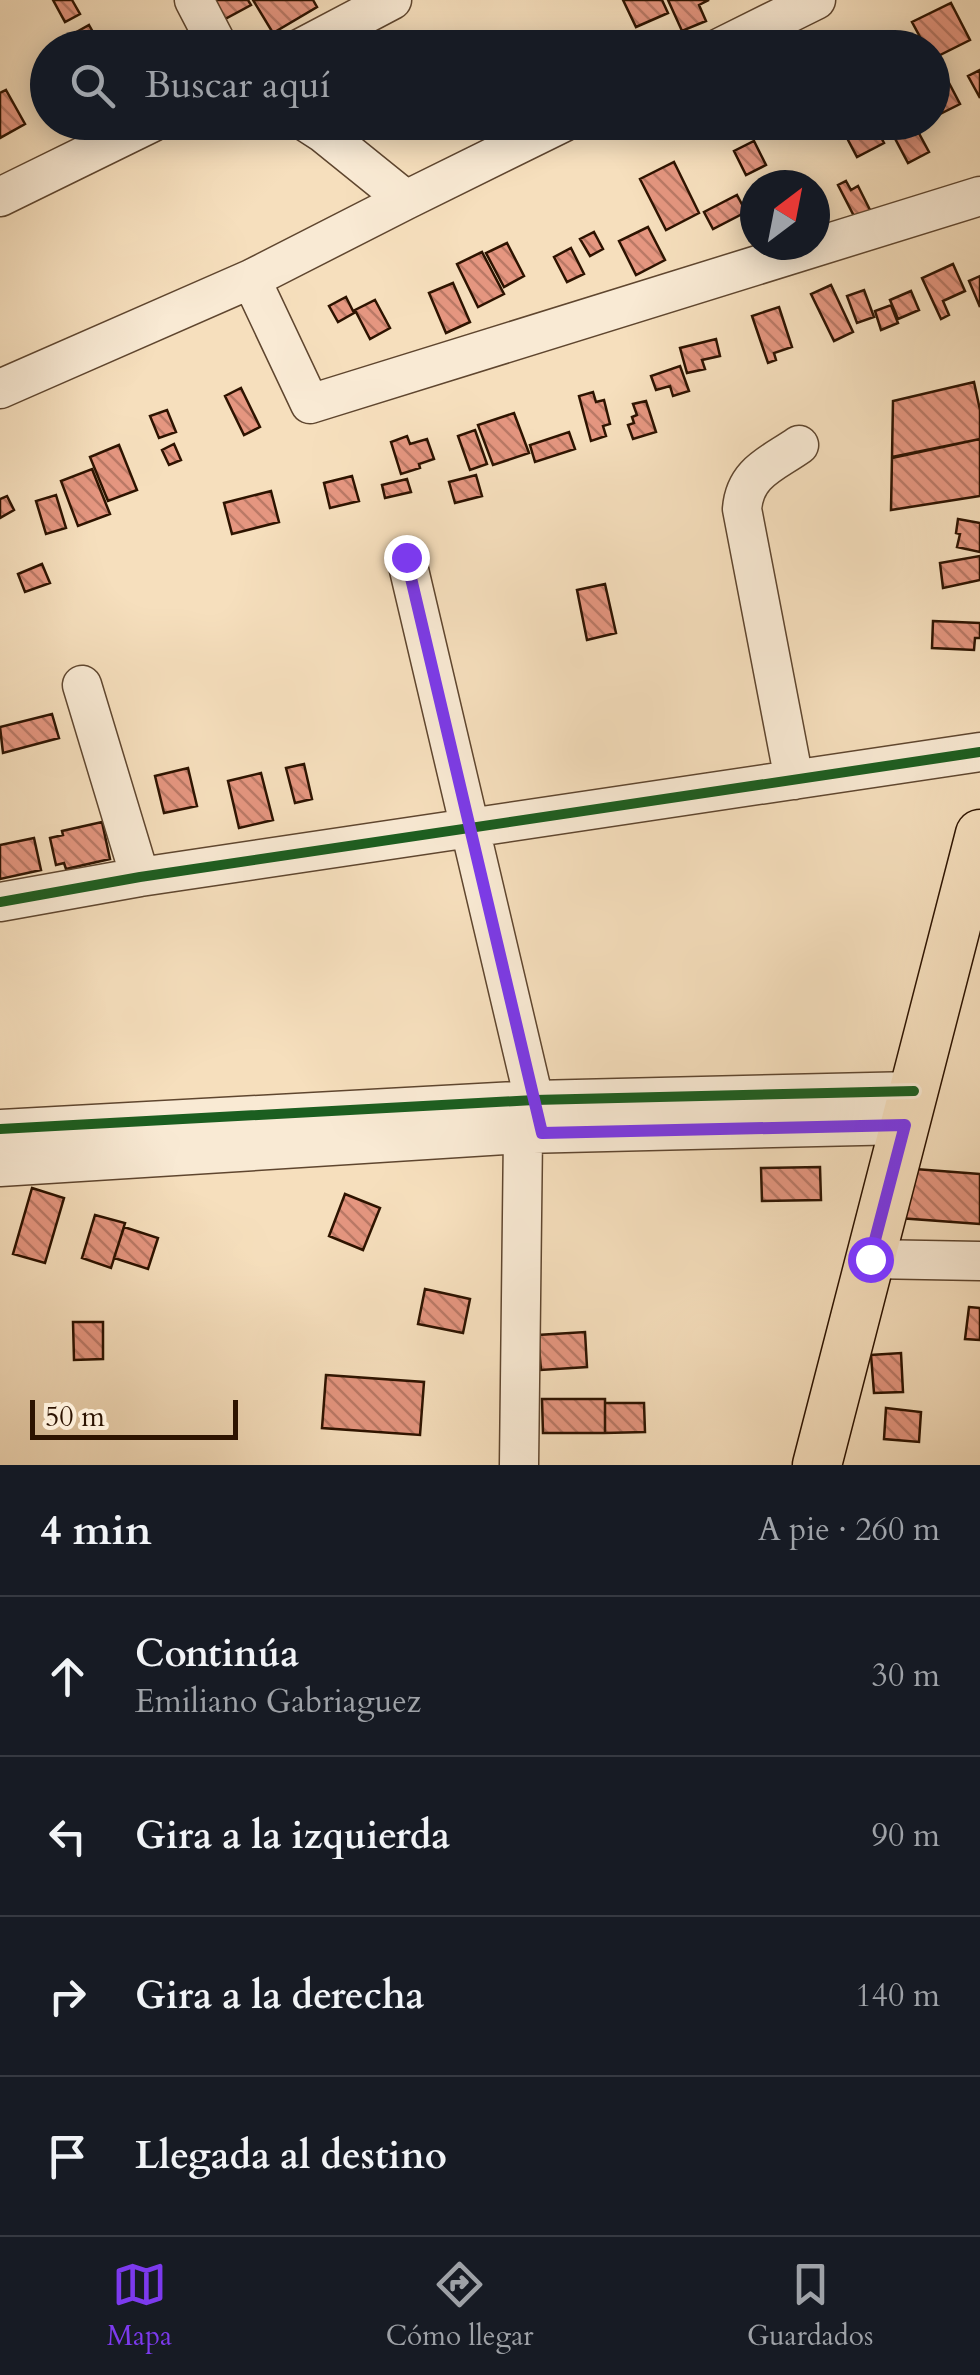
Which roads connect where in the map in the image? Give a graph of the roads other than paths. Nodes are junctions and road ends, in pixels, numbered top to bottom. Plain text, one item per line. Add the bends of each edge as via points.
1 (194, 0) edge
2 (392, 0) edge
3 (816, 0) edge
4 (210, 30) edge
5 (336, 30) edge
6 (755, 30) edge
7 (116, 140) edge
8 (332, 140) edge
9 (528, 140) edge
10 (980, 196) edge
11 (0, 197) edge
12 (406, 200) junction
13 (251, 279) junction
14 (0, 389) edge
15 (800, 445) dead end
16 (406, 557) dead end
17 (82, 685) dead end
18 (980, 752) edge
19 (794, 780) junction
20 (470, 828) junction
21 (980, 834) edge
22 (140, 876) junction
23 (0, 902) edge
24 (909, 1108) junction
25 (533, 1122) junction
26 (0, 1129) edge
27 (0, 1167) edge
28 (870, 1259) junction
29 (980, 1261) edge
30 (518, 1465) edge
31 (817, 1465) edge

1 - 4 street
2 - 5 street
3 - 6 street
7 - 11 street
8 - 12 street
9 - 12 street
10 - 13 street via 310,404
12 - 13 street
13 - 14 street
15 - 19 street via 751,479 742,509
16 - 20 street
17 - 22 street
18 - 19 street
19 - 20 street
20 - 22 street
20 - 25 street
21 - 24 main road
22 - 23 street
24 - 25 street
24 - 28 main road
25 - 26 street
25 - 27 street
25 - 30 street
28 - 29 street
28 - 31 main road

